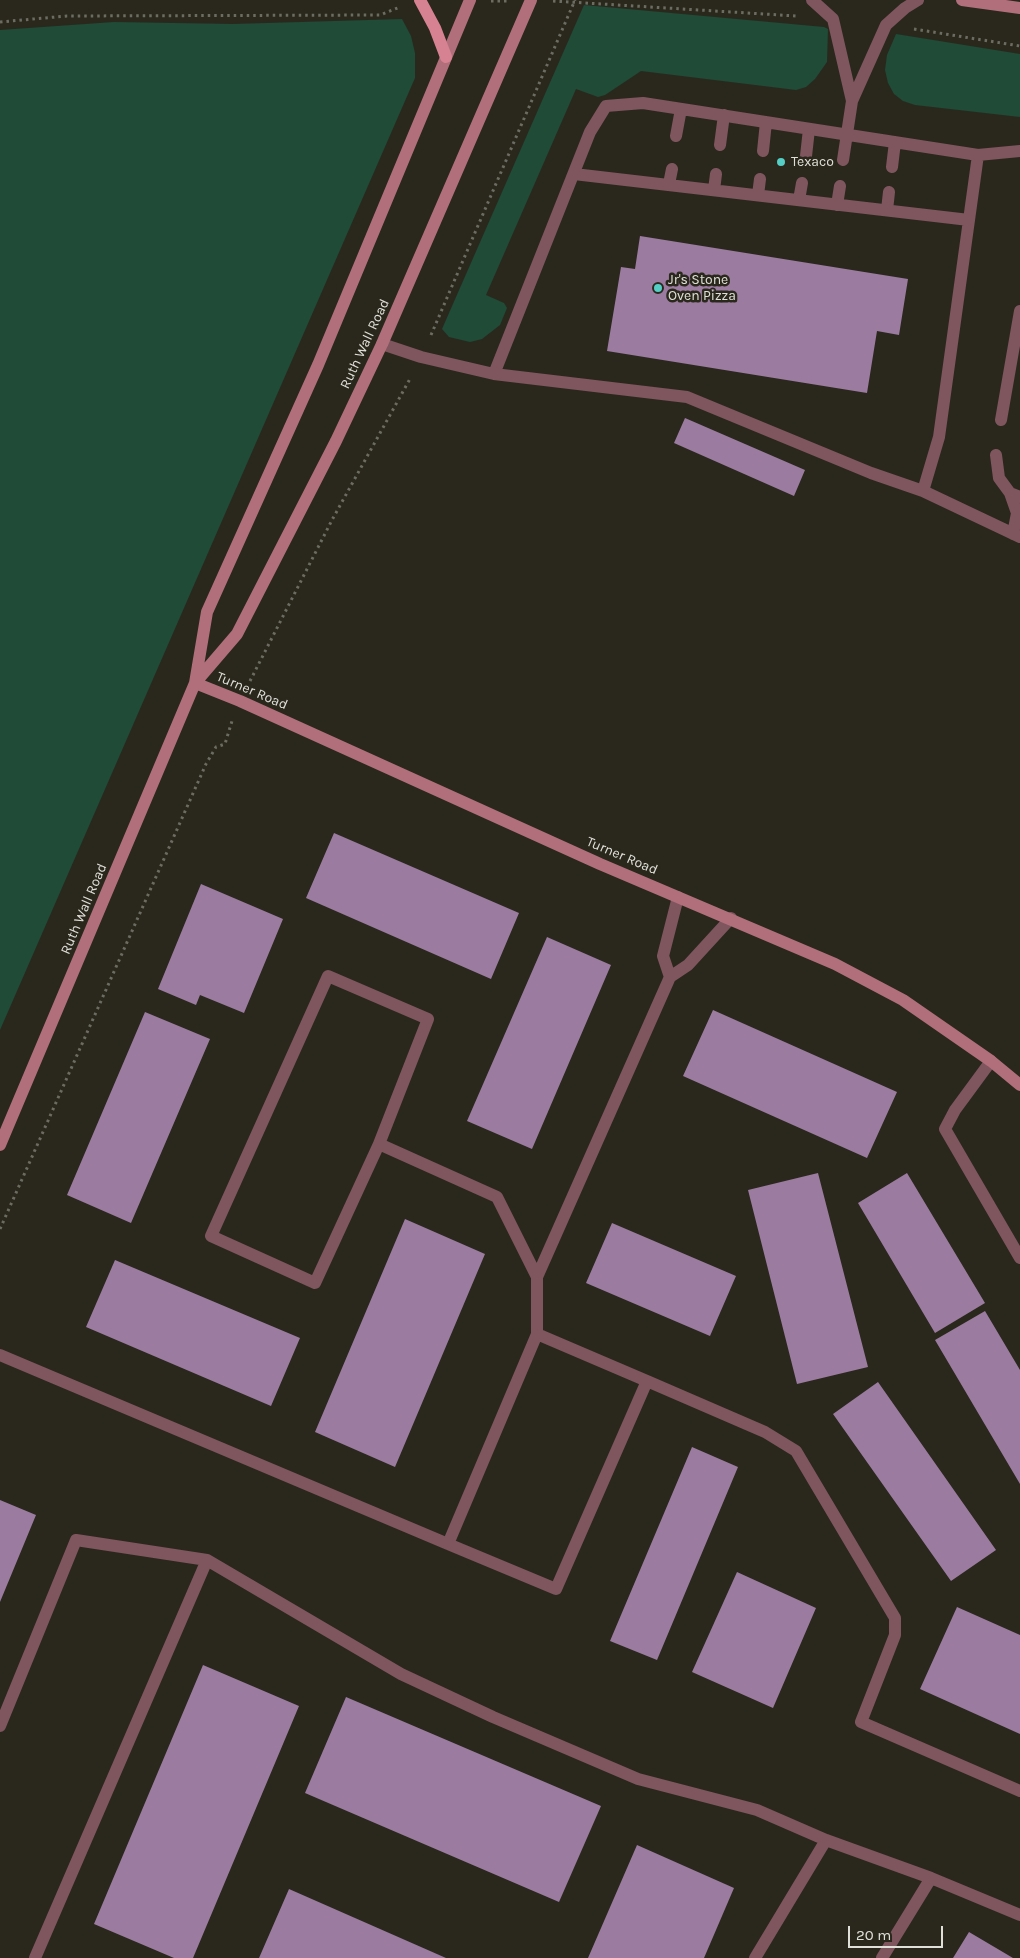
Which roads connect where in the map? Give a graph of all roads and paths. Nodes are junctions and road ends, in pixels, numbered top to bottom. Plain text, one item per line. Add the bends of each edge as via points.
1 (420, 0) edge
2 (469, 0) edge
3 (531, 0) edge
4 (812, 0) edge
5 (918, 0) edge
6 (962, 0) edge
7 (574, 1) edge
8 (1020, 8) edge
9 (833, 18) junction
10 (0, 22) edge
11 (886, 25) junction
12 (1020, 46) edge
13 (446, 57) junction
14 (852, 100) junction
15 (681, 109) junction
16 (724, 115) junction
17 (766, 122) junction
18 (809, 129) junction
19 (847, 134) junction
20 (676, 136) dead end
21 (895, 142) junction
22 (720, 145) dead end
23 (763, 151) dead end
24 (1020, 151) edge
25 (978, 154) junction
26 (806, 156) dead end
27 (843, 160) dead end
28 (892, 167) dead end
29 (672, 169) dead end
30 (574, 174) junction
31 (716, 174) dead end
32 (760, 179) dead end
33 (802, 183) dead end
34 (669, 184) junction
35 (840, 186) dead end
36 (714, 190) junction
37 (889, 192) dead end
38 (758, 195) junction
39 (799, 200) junction
40 (837, 205) junction
41 (887, 210) junction
42 (969, 220) junction
43 (1020, 312) edge
44 (382, 344) junction
45 (421, 357) junction
46 (494, 374) junction
47 (1001, 420) dead end
48 (996, 455) dead end
49 (923, 491) junction
50 (1015, 495) edge
51 (1016, 536) edge
52 (195, 683) junction
53 (240, 701) junction
54 (678, 897) junction
55 (731, 918) junction
56 (670, 977) junction
57 (991, 1061) junction
58 (1020, 1085) edge
59 (378, 1144) junction
60 (0, 1145) edge
61 (0, 1228) edge
62 (1020, 1258) edge
63 (536, 1277) junction
64 (537, 1334) junction
65 (0, 1355) edge
66 (647, 1381) junction
67 (448, 1544) junction
68 (207, 1560) junction
69 (0, 1726) edge
70 (1020, 1791) edge
71 (826, 1840) junction
72 (932, 1878) junction
73 (1020, 1915) edge
74 (36, 1958) edge
75 (754, 1958) edge
76 (882, 1958) edge

1 - 10 path via 380,14 67,16
1 - 13 main road
2 - 3 path
2 - 13 main road, Ruth Wall Road
3 - 7 path
3 - 44 main road, Ruth Wall Road
4 - 9 lane
5 - 11 lane
6 - 8 main road
7 - 9 path
7 - 45 path
9 - 14 lane
11 - 12 path
11 - 14 lane
13 - 52 main road, Ruth Wall Road via 318,365 207,612
14 - 19 lane
15 - 16 lane
15 - 20 lane
15 - 30 lane via 643,103 606,106 590,132
16 - 17 lane
16 - 22 lane
17 - 18 lane
17 - 23 lane
18 - 19 lane
18 - 26 lane
19 - 21 lane
19 - 27 lane
21 - 25 lane
21 - 28 lane
24 - 25 lane
25 - 42 lane
29 - 34 lane
30 - 34 lane
30 - 46 lane
31 - 36 lane
32 - 38 lane
33 - 39 lane
34 - 36 lane
35 - 40 lane
36 - 38 lane
37 - 41 lane
38 - 39 lane
39 - 40 lane
40 - 41 lane
41 - 42 lane
42 - 49 lane via 939,437
43 - 47 lane
44 - 45 lane
44 - 52 main road, Ruth Wall Road via 237,634
45 - 46 lane
45 - 53 path via 328,528
46 - 49 lane via 687,397 871,473
48 - 50 lane via 999,478
49 - 51 lane
50 - 51 lane
52 - 53 main road, Turner Road
52 - 60 main road, Ruth Wall Road
53 - 54 main road, Turner Road
53 - 61 path via 225,744 216,747 206,764
54 - 55 main road, Turner Road
54 - 56 lane via 663,956
55 - 56 lane via 688,965
55 - 57 main road, Turner Road via 835,964 903,1000
56 - 63 lane
57 - 58 main road, Turner Road
57 - 62 lane via 945,1129
59 - 59 lane via 428,1019 328,976 211,1236 315,1283
59 - 63 lane via 497,1197
63 - 64 lane
64 - 66 lane
64 - 67 lane
65 - 67 lane
66 - 67 lane via 556,1590
66 - 70 lane via 766,1432 796,1452 895,1618 895,1634 861,1722
68 - 69 lane via 76,1540
68 - 71 lane via 401,1674 484,1713 638,1778 757,1810
68 - 74 lane
71 - 72 lane
71 - 75 lane
72 - 73 lane
72 - 76 lane

